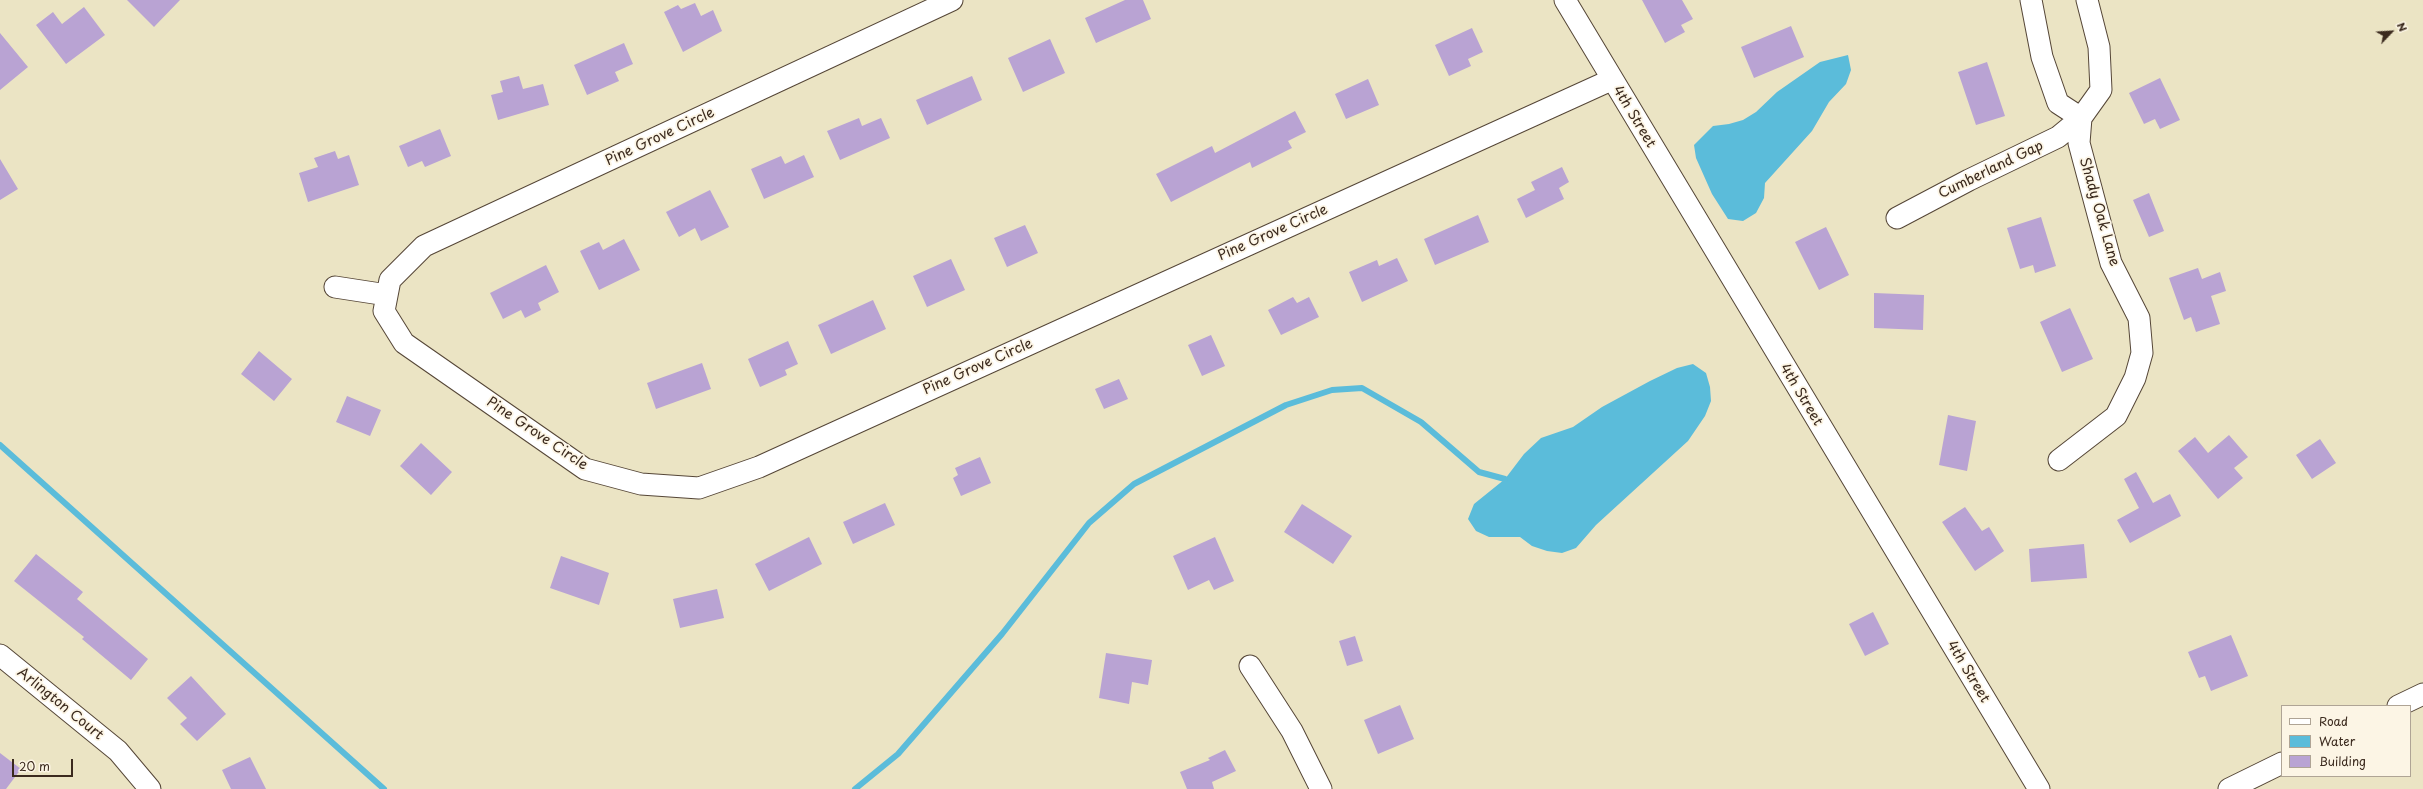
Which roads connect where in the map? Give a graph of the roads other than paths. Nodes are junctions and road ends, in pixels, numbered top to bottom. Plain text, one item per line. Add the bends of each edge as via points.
1 (952, 0) edge
2 (1564, 0) edge
3 (2031, 0) edge
4 (2087, 0) edge
5 (1611, 80) junction
6 (2081, 118) junction
7 (1898, 218) dead end
8 (335, 286) dead end
9 (387, 295) junction
10 (2059, 460) dead end
11 (0, 655) edge
12 (1250, 666) dead end
13 (2423, 694) edge
14 (2400, 705) edge
15 (2281, 763) edge
16 (150, 789) edge
17 (1321, 789) edge
18 (2039, 789) edge
19 (2229, 789) edge

1 - 9 street, Pine Grove Circle via 424,246 390,280
2 - 5 street, 4th Street
3 - 6 street via 2042,57 2058,103
4 - 6 street, Shady Oak Lane via 2099,48 2101,90
5 - 9 street, Pine Grove Circle via 759,467 699,488 642,484 585,469 404,342 384,311
5 - 18 street, 4th Street
6 - 7 street, Cumberland Gap via 2058,137
6 - 10 street, Shady Oak Lane via 2078,143 2111,263 2138,318 2142,353 2135,378 2116,416
8 - 9 street
11 - 16 street, Arlington Court via 118,751
12 - 17 street via 1292,731
13 - 14 street
15 - 19 street

